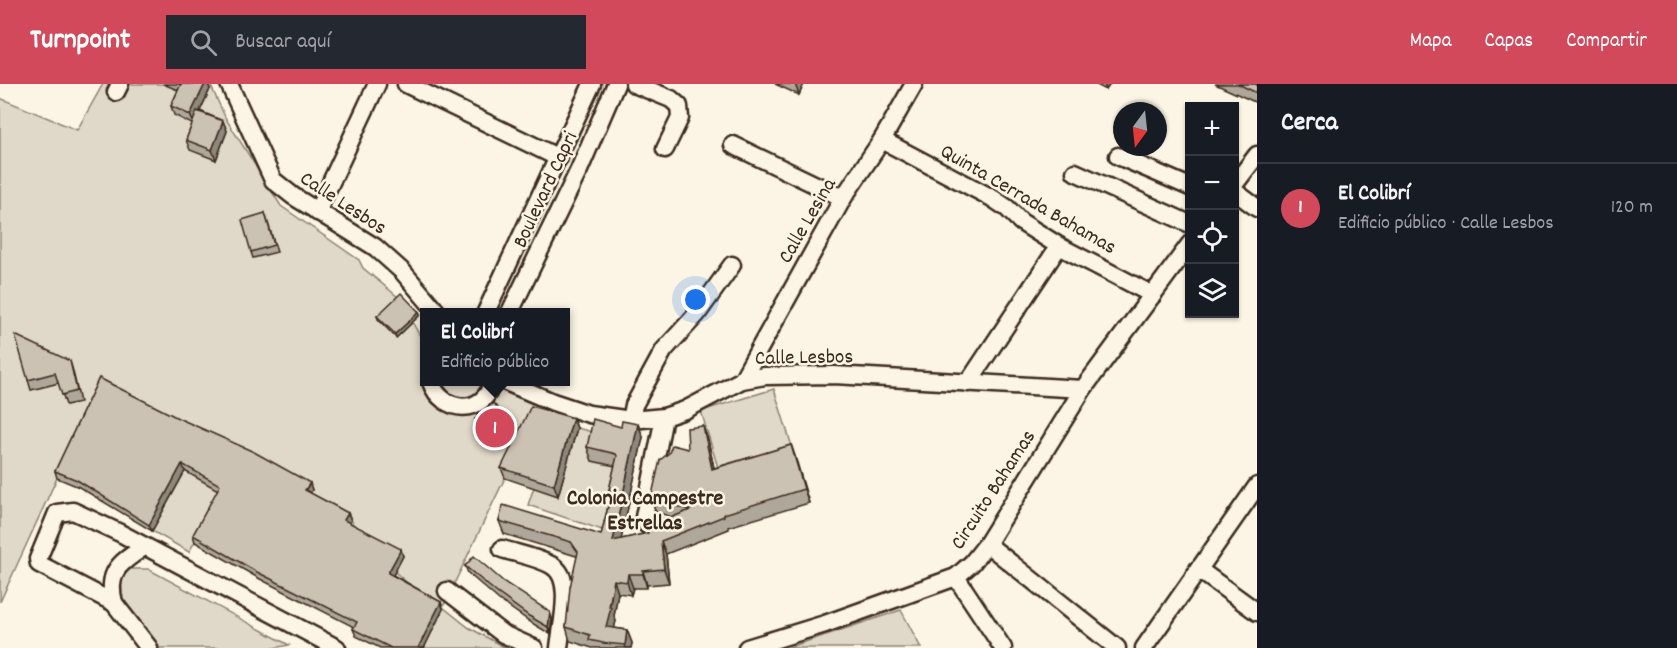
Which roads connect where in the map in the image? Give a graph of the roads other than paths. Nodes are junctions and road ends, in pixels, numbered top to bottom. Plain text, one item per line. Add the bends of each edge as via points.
1 (229, 84) edge
2 (377, 84) edge
3 (406, 84) edge
4 (592, 84) edge
5 (616, 84) edge
6 (634, 84) edge
7 (914, 84) edge
8 (882, 140) junction
9 (733, 145) dead end
10 (665, 149) dead end
11 (1257, 155) edge
12 (1118, 156) dead end
13 (559, 158) junction
14 (1075, 171) dead end
15 (1239, 178) edge
16 (1185, 185) edge
17 (1239, 195) edge
18 (843, 198) junction
19 (1257, 208) edge
20 (317, 212) junction
21 (1185, 222) edge
22 (1059, 246) junction
23 (1185, 251) edge
24 (732, 265) dead end
25 (1153, 294) junction
26 (434, 308) edge
27 (488, 308) edge
28 (512, 308) edge
29 (741, 380) junction
30 (968, 383) junction
31 (434, 386) edge
32 (490, 386) edge
33 (517, 386) edge
34 (1083, 389) junction
35 (664, 417) junction
36 (631, 420) junction
37 (1257, 486) edge
38 (661, 528) edge
39 (987, 544) junction
40 (144, 547) junction
41 (502, 549) dead end
42 (1198, 569) junction
43 (956, 577) junction
44 (447, 591) dead end
45 (114, 603) junction
46 (1257, 612) edge
47 (149, 648) edge
48 (337, 648) edge
49 (534, 648) edge
50 (559, 648) edge
51 (747, 648) edge
52 (1003, 648) edge
53 (1118, 648) edge
54 (1144, 648) edge

1 - 20 street, Calle Lesbos via 273,180
2 - 20 street
3 - 13 street
4 - 13 street, Boulevard Capri
5 - 28 street, Boulevard Capri
6 - 10 street via 679,106 680,118
7 - 8 street, Calle Lesina
8 - 18 street, Calle Lesina
8 - 22 street, Quinta Cerrada Bahamas via 992,198 1020,222
9 - 18 street
11 - 15 street
12 - 16 street
13 - 27 street, Boulevard Capri
14 - 21 street
17 - 19 street
18 - 29 street, Calle Lesina
20 - 26 street, Calle Lesbos via 375,247
22 - 25 street, Quinta Cerrada Bahamas
22 - 30 street
23 - 25 street, Circuito Bahamas
24 - 36 street via 697,314 664,350 634,405
25 - 34 street, Circuito Bahamas
29 - 30 street, Calle Lesbos via 788,374
29 - 35 street, Calle Lesbos
30 - 34 street, Calle Lesbos
31 - 32 street via 440,398 459,407 479,402
33 - 36 street, Calle Lesbos via 589,414
34 - 39 street, Circuito Bahamas
35 - 36 street, Calle Lesbos
35 - 38 street via 644,517 647,525
37 - 42 street
39 - 43 street, Circuito Bahamas
39 - 53 street
40 - 45 street via 114,572
40 - 45 street via 73,511 57,513 39,564
40 - 48 street
41 - 50 street via 561,572 566,585
42 - 46 street
42 - 54 street
43 - 51 street, Circuito Bahamas
43 - 52 street
44 - 49 street via 503,634
45 - 47 street

